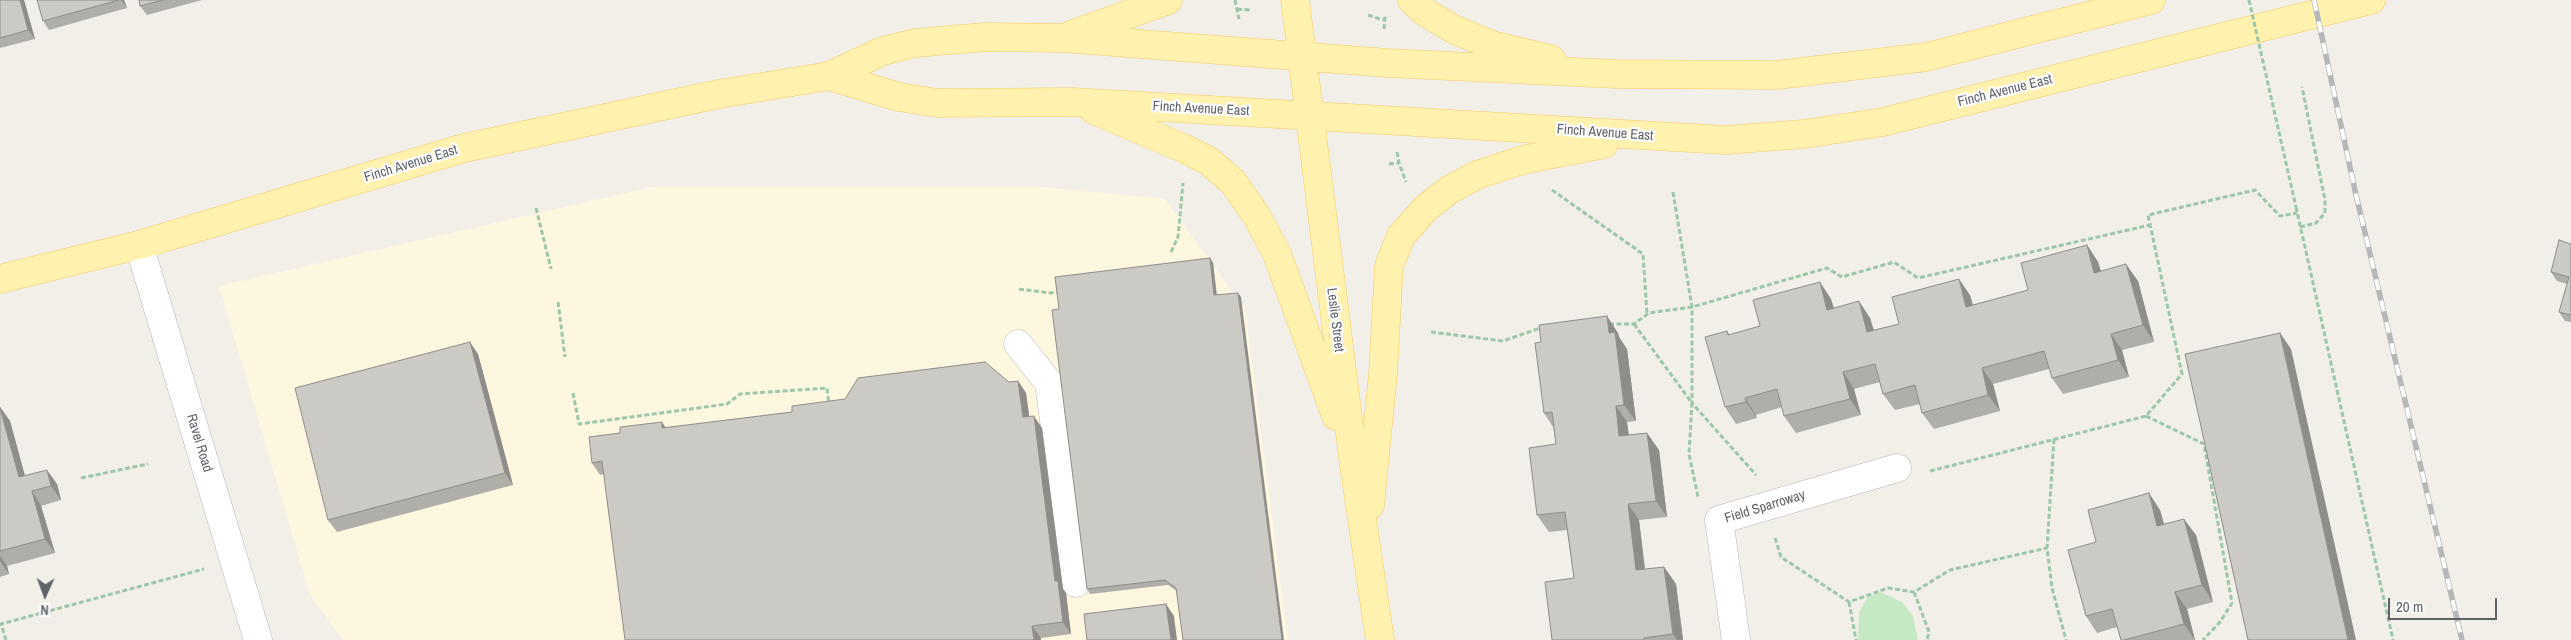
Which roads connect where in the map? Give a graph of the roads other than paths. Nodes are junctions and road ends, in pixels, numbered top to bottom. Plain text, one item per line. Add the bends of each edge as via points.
1 (1168, 0) edge
2 (1294, 0) edge
3 (1412, 0) edge
4 (2150, 0) edge
5 (2371, 0) edge
6 (1063, 38) junction
7 (1301, 57) junction
8 (1616, 74) junction
9 (828, 76) junction
10 (1072, 102) junction
11 (1308, 115) junction
12 (1652, 136) junction
13 (139, 245) junction
14 (0, 279) edge
15 (1018, 344) dead end
16 (1354, 465) junction
17 (1897, 468) road end
18 (1366, 544) junction
19 (1076, 583) dead end
20 (258, 640) edge
21 (1380, 640) edge
22 (1736, 640) edge

1 - 6 main road
2 - 7 main road, Leslie Street
3 - 8 main road via 1455,30 1492,45
4 - 8 main road, Finch Avenue East via 1926,57 1777,75
5 - 12 main road, Finch Avenue East via 1883,122 1804,134 1726,140
6 - 7 main road, Finch Avenue East
6 - 9 main road, Finch Avenue East via 984,37 915,43 883,51
7 - 8 main road, Finch Avenue East
7 - 11 main road, Leslie Street
9 - 10 main road, Finch Avenue East via 899,97 938,103
9 - 13 main road, Finch Avenue East via 719,94 464,148
10 - 11 main road, Finch Avenue East
10 - 16 main road via 1183,148 1209,161 1233,182 1277,254
11 - 12 main road, Finch Avenue East
11 - 16 main road, Leslie Street
12 - 18 main road via 1522,160 1477,175 1426,208 1401,236 1389,266 1383,374
13 - 14 main road, Finch Avenue East
13 - 20 street, Ravel Road
15 - 19 street via 1049,383
16 - 18 main road, Leslie Street
17 - 22 street, Field Sparroway via 1719,520
18 - 21 main road, Leslie Street

